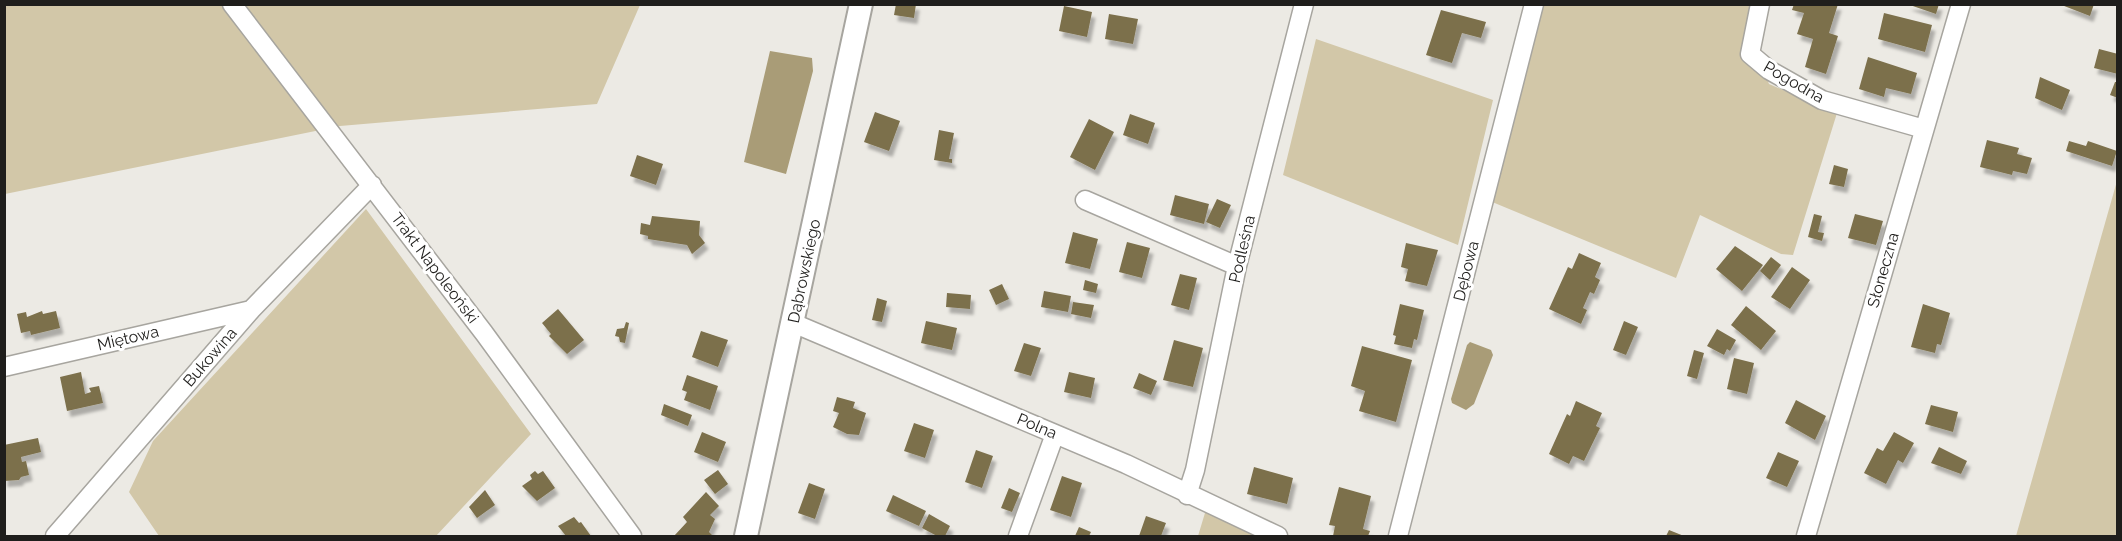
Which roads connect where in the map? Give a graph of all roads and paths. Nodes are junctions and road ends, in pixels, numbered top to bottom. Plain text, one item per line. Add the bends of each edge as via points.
1 (232, 4) edge
2 (861, 4) edge
3 (1304, 4) edge
4 (1534, 4) edge
5 (1760, 4) edge
6 (1961, 4) edge
7 (1924, 129) junction
8 (372, 184) junction
9 (1085, 200) dead end
10 (1237, 266) junction
11 (251, 310) junction
12 (793, 323) junction
13 (4, 367) edge
14 (1055, 434) junction
15 (1187, 495) junction
16 (55, 537) edge
17 (632, 537) edge
18 (746, 537) edge
19 (1018, 537) edge
20 (1278, 537) edge
21 (1398, 537) edge
22 (1806, 537) edge

1 - 8 street, Trakt Napoleoński
2 - 12 street, Dąbrowskiego
3 - 10 street, Podleśna
4 - 21 street, Dębowa
5 - 7 street, Pogodna via 1750,54 1769,70 1822,100
6 - 7 street, Słoneczna
7 - 22 street, Słoneczna
8 - 11 street, Bukowina
8 - 17 street, Trakt Napoleoński
9 - 10 street
10 - 15 street, Podleśna
11 - 13 street, Miętowa
11 - 16 street, Bukowina
12 - 14 street, Polna
12 - 18 street, Dąbrowskiego
14 - 15 street, Polna
14 - 19 street
15 - 20 street, Polna

